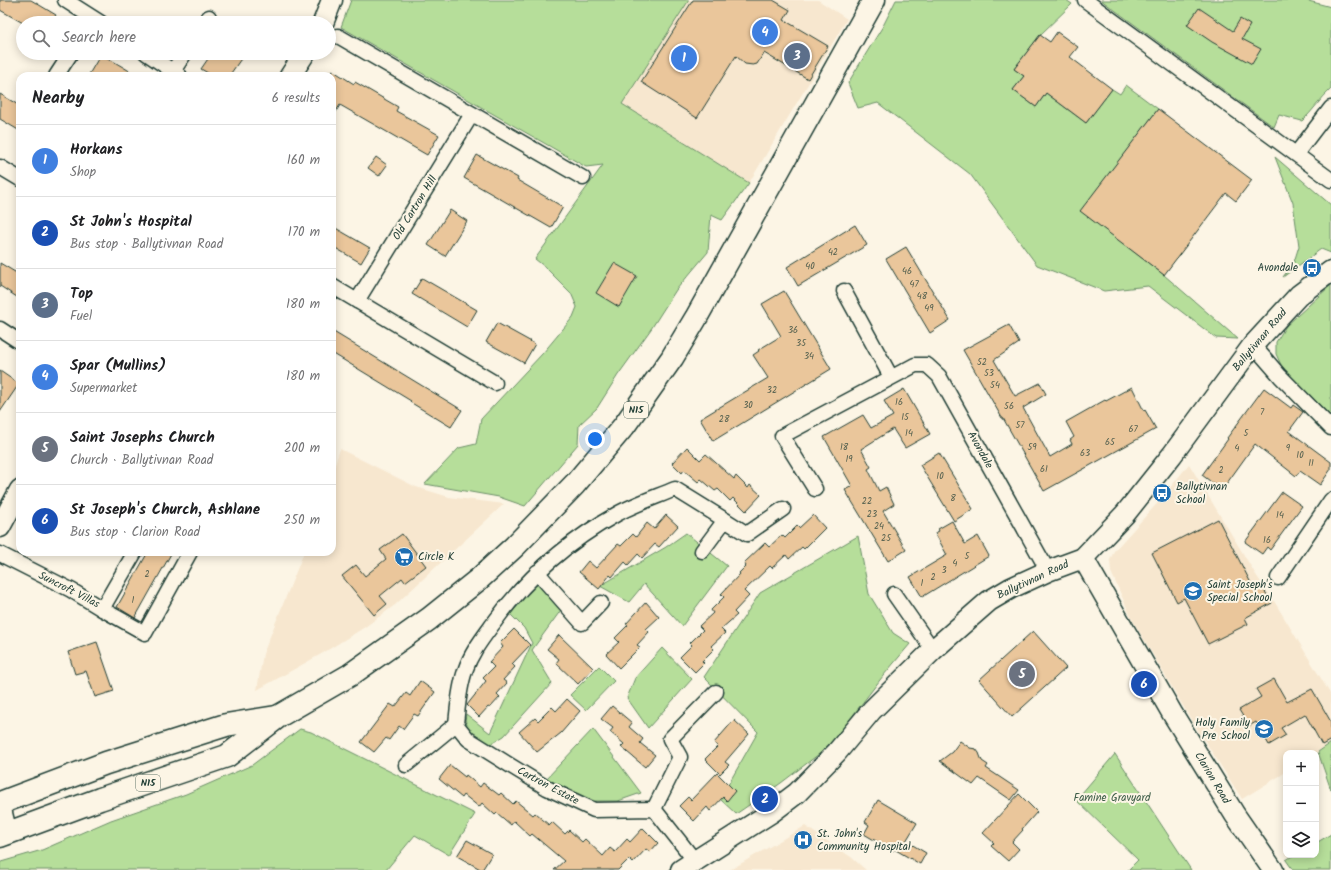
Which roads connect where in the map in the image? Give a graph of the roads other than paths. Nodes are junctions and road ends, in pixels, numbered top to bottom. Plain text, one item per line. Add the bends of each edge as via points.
1 (65, 0) edge
2 (332, 0) edge
3 (874, 0) edge
4 (1085, 0) edge
5 (80, 4) edge
6 (91, 16) edge
7 (326, 16) edge
8 (338, 36) dead end
9 (66, 60) edge
10 (156, 60) edge
11 (182, 60) edge
12 (300, 60) edge
13 (59, 72) edge
14 (174, 72) edge
15 (176, 72) edge
16 (293, 72) edge
17 (1331, 108) edge
18 (472, 114) junction
19 (1296, 154) junction
20 (0, 167) edge
21 (16, 177) edge
22 (583, 178) dead end
23 (1331, 180) edge
24 (1331, 271) edge
25 (336, 288) edge
26 (844, 291) dead end
27 (357, 301) junction
28 (0, 329) edge
29 (16, 339) edge
30 (1253, 345) junction
31 (891, 378) junction
32 (495, 383) dead end
33 (1331, 428) edge
34 (815, 489) dead end
35 (16, 497) edge
36 (1331, 500) edge
37 (782, 509) dead end
38 (725, 520) junction
39 (0, 527) edge
40 (702, 551) dead end
41 (0, 554) edge
42 (133, 556) edge
43 (188, 556) edge
44 (1083, 558) junction
45 (1048, 571) junction
46 (536, 572) junction
47 (1278, 578) dead end
48 (894, 594) dead end
49 (601, 603) dead end
50 (102, 609) junction
51 (933, 650) junction
52 (716, 692) dead end
53 (279, 716) junction
54 (456, 724) junction
55 (406, 765) dead end
56 (0, 804) edge
57 (654, 809) junction
58 (4, 835) edge
59 (688, 866) edge
60 (1273, 870) edge

1 - 5 street
2 - 7 street
3 - 53 highway, N15 via 696,318 672,358 624,426 575,484 479,579 423,624 350,675
4 - 19 street
5 - 6 street
8 - 18 street
9 - 13 street
10 - 14 street
11 - 15 street
12 - 16 street
17 - 19 street
18 - 22 street
18 - 27 street, Old Cartron Hill
19 - 23 street
20 - 21 street
24 - 30 street, Ballytivnan Road via 1298,295
25 - 27 street
26 - 31 street
27 - 32 street
28 - 29 street
30 - 33 street
30 - 44 street, Ballytivnan Road via 1125,514
31 - 34 street, Avondale via 782,436
31 - 45 street, Avondale via 915,365 927,365 939,376
35 - 39 street
36 - 47 street
37 - 38 street via 747,534
38 - 40 street
38 - 46 street via 675,489 618,514 561,551
41 - 50 street, Suncroft Villas via 71,590
42 - 50 street, Suncroft Villas
43 - 50 street via 145,633
44 - 45 street, Ballytivnan Road
44 - 60 street, Clarion Road via 1172,713 1235,815
45 - 51 street, Ballytivnan Road via 989,601
46 - 49 street via 582,623
46 - 54 street via 510,600 476,646 465,670
48 - 51 street
51 - 59 street, Ballytivnan Road via 872,710 837,752 797,793
52 - 57 street via 670,739 680,757
53 - 56 highway, N15 via 226,725 106,764
53 - 58 highway, N15 via 227,756
54 - 55 street
54 - 57 street, Cartron Estate via 468,739 510,766 547,788 594,810
56 - 58 street
57 - 59 street

